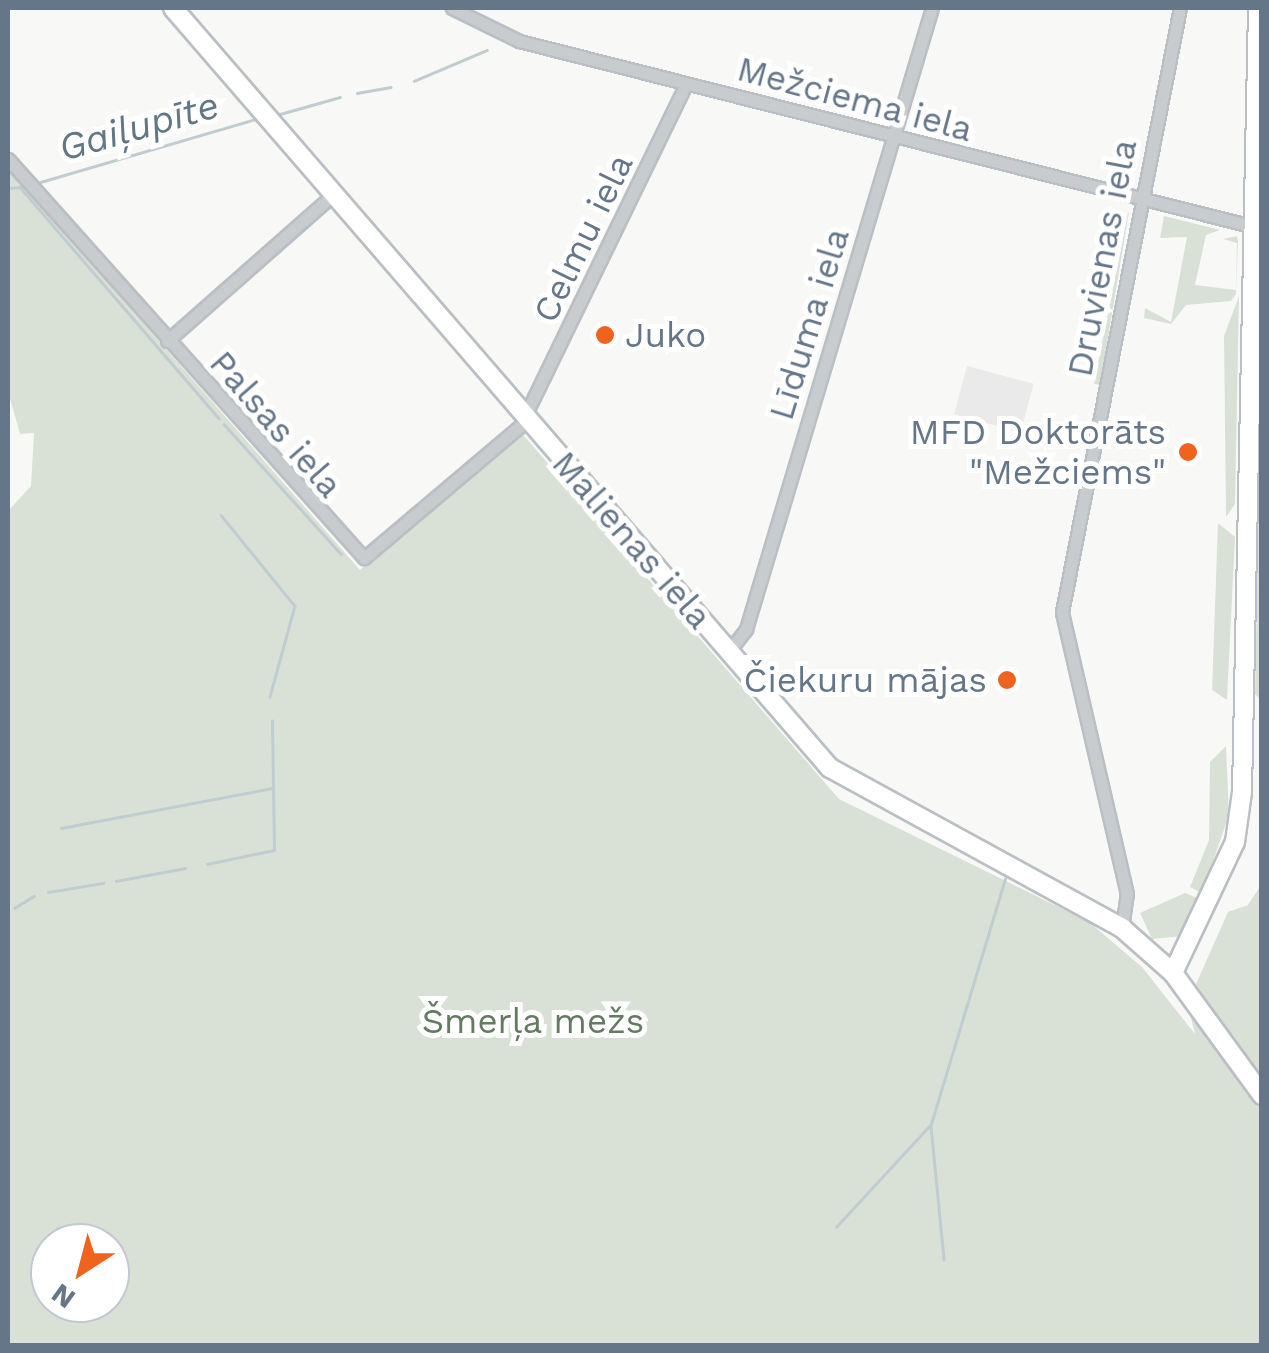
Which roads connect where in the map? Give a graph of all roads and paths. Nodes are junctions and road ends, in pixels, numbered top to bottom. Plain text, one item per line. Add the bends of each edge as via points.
1 (173, 8) edge
2 (452, 8) edge
3 (932, 8) edge
4 (1180, 8) edge
5 (1258, 8) edge
6 (686, 84) junction
7 (893, 138) junction
8 (8, 159) edge
9 (335, 194) junction
10 (1141, 201) junction
11 (1252, 226) junction
12 (167, 342) junction
13 (526, 416) junction
14 (728, 652) junction
15 (1122, 928) junction
16 (1172, 974) junction
17 (1262, 1095) edge

1 - 9 street, Malienas iela
2 - 6 street, Mežciema iela via 520,41
3 - 7 street, Līduma iela
4 - 10 street, Druvienas iela
5 - 11 street
6 - 7 street, Mežciema iela
6 - 13 street, Celmu iela
7 - 10 street, Mežciema iela
7 - 14 street, Līduma iela via 746,629
8 - 12 street, Palsas iela
9 - 12 street
9 - 13 street, Malienas iela
10 - 11 street, Mežciema iela
10 - 15 street, Druvienas iela via 1062,612 1127,894
11 - 16 street via 1242,792 1235,842
12 - 13 street, Palsas iela via 364,558
13 - 14 street, Malienas iela
14 - 15 street, Malienas iela via 855,786
15 - 16 street, Malienas iela
16 - 17 street, Malienas iela

